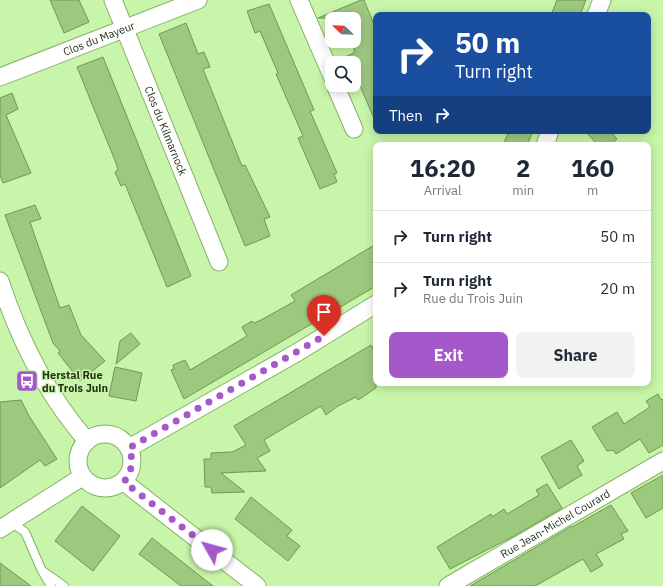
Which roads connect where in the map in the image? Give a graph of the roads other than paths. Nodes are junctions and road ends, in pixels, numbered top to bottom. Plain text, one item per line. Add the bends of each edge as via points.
1 (113, 0) edge
2 (198, 0) edge
3 (299, 0) edge
4 (602, 0) edge
5 (597, 12) edge
6 (124, 29) junction
7 (325, 57) edge
8 (0, 77) edge
9 (338, 92) edge
10 (354, 129) dead end
11 (220, 262) dead end
12 (0, 281) edge
13 (373, 306) edge
14 (87, 441) junction
15 (129, 448) junction
16 (663, 461) edge
17 (82, 477) junction
18 (124, 482) junction
19 (6, 526) edge
20 (42, 571) junction
21 (51, 586) edge
22 (64, 586) edge
23 (257, 586) edge
24 (448, 586) edge

1 - 6 street, Clos du Kilmarnock
2 - 6 street, Clos du Mayeur
3 - 7 street
4 - 5 street
6 - 8 street, Clos du Mayeur
6 - 11 street, Clos du Kilmarnock
9 - 10 street
12 - 14 street via 22,338 47,386
13 - 15 street via 298,352
14 - 15 street via 95,436 110,434 123,440
14 - 17 street via 78,454
15 - 18 street via 132,466
16 - 24 street, Rue Jean-Michel Courard
17 - 18 street via 98,488 107,489
17 - 19 street
18 - 23 street
19 - 20 lane via 25,532
20 - 21 lane
20 - 22 lane

